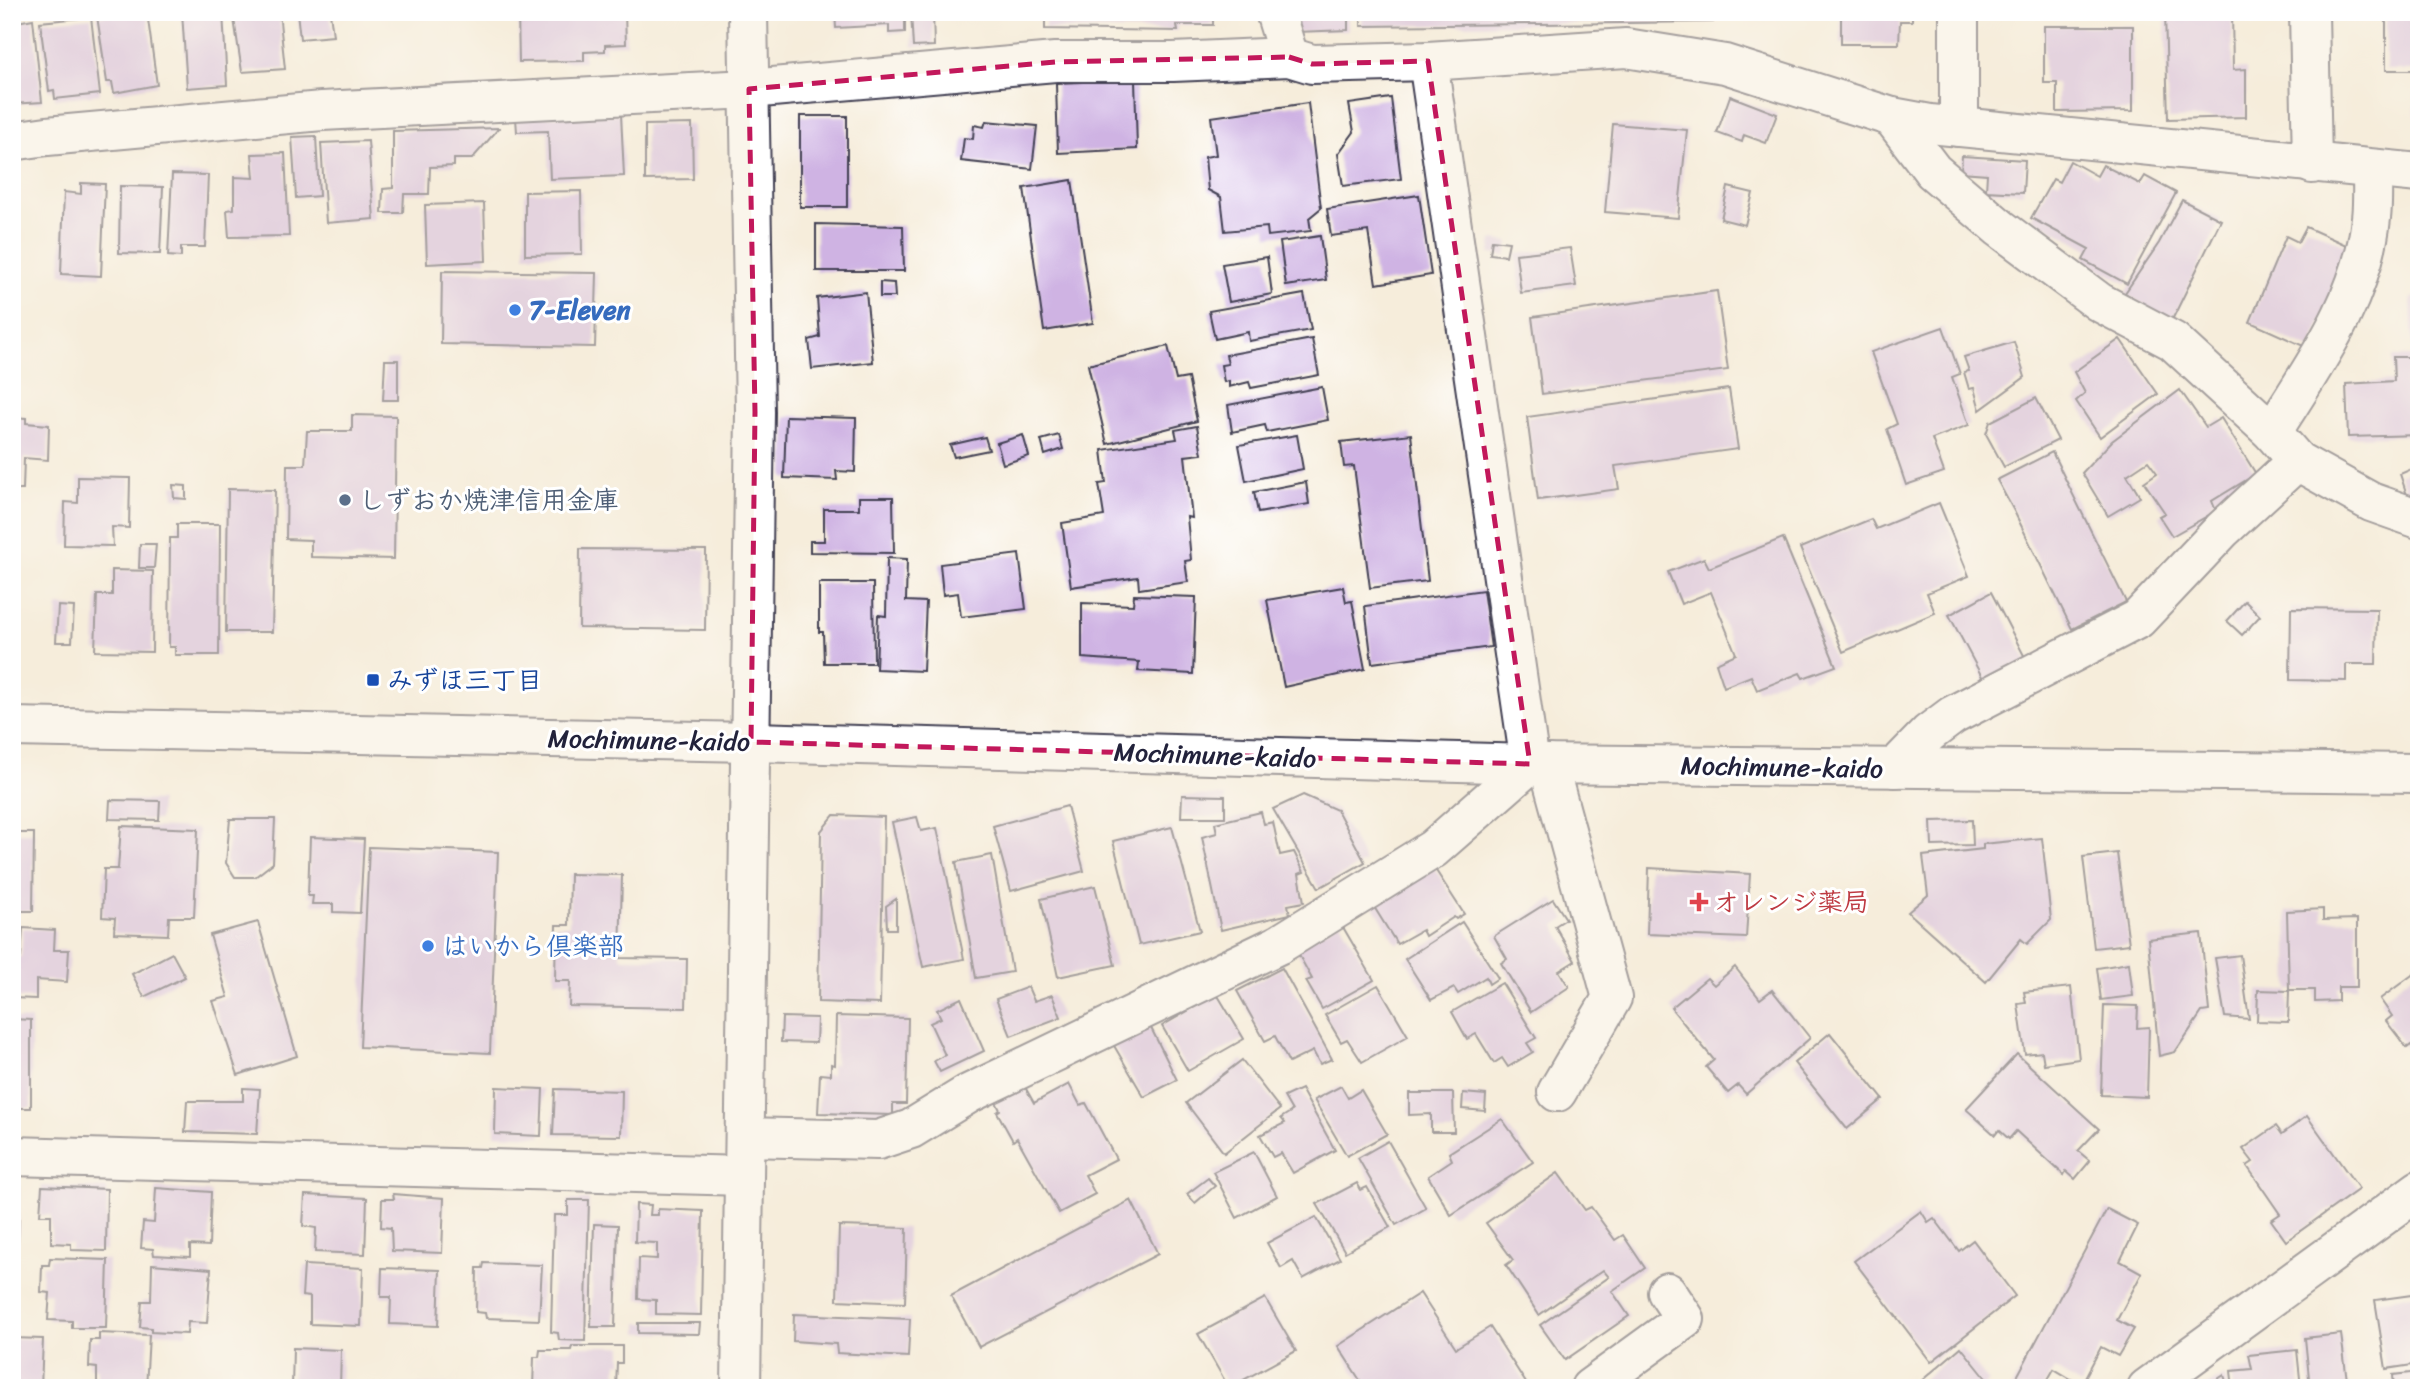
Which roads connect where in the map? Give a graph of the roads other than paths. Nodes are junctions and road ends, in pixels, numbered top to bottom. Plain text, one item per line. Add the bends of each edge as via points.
1 (748, 12) edge
2 (1275, 12) edge
3 (1958, 12) edge
4 (2309, 12) edge
5 (1289, 57) junction
6 (1428, 61) junction
7 (749, 89) junction
8 (1892, 117) junction
9 (1959, 127) junction
10 (12, 141) edge
11 (2312, 164) junction
12 (2372, 169) junction
13 (2419, 173) edge
14 (2272, 432) junction
15 (2297, 461) junction
16 (2419, 519) edge
17 (12, 727) edge
18 (751, 742) junction
19 (1539, 764) junction
20 (1895, 768) junction
21 (2419, 774) edge
22 (1557, 1092) dead end
23 (747, 1138) junction
24 (12, 1156) edge
25 (744, 1176) junction
26 (2419, 1189) edge
27 (1667, 1292) dead end
28 (1598, 1385) edge
29 (741, 1388) edge
30 (2147, 1388) edge

1 - 7 street
2 - 5 street
3 - 9 street
4 - 11 street
5 - 6 street via 1312,64
5 - 7 street via 1055,62
6 - 8 street via 1626,48 1725,64
6 - 19 street
7 - 10 street via 322,111
7 - 18 street via 755,412
8 - 9 street
8 - 14 street via 1933,171 2000,228 2099,302 2173,341
9 - 11 street
11 - 12 street
12 - 13 street
12 - 14 street via 2371,219 2359,274 2337,328
14 - 15 street
15 - 16 street via 2371,502
15 - 20 street via 2222,530 2138,619 1953,715
17 - 18 street, Mochimune-kaido
18 - 19 street, Mochimune-kaido
18 - 23 street
19 - 20 street, Mochimune-kaido
19 - 22 street via 1612,998
19 - 23 street via 1433,849 1278,945 968,1094 911,1129 878,1140
20 - 21 street, Mochimune-kaido
23 - 25 street
24 - 25 street
25 - 29 street
26 - 30 street
27 - 28 street via 1685,1319

